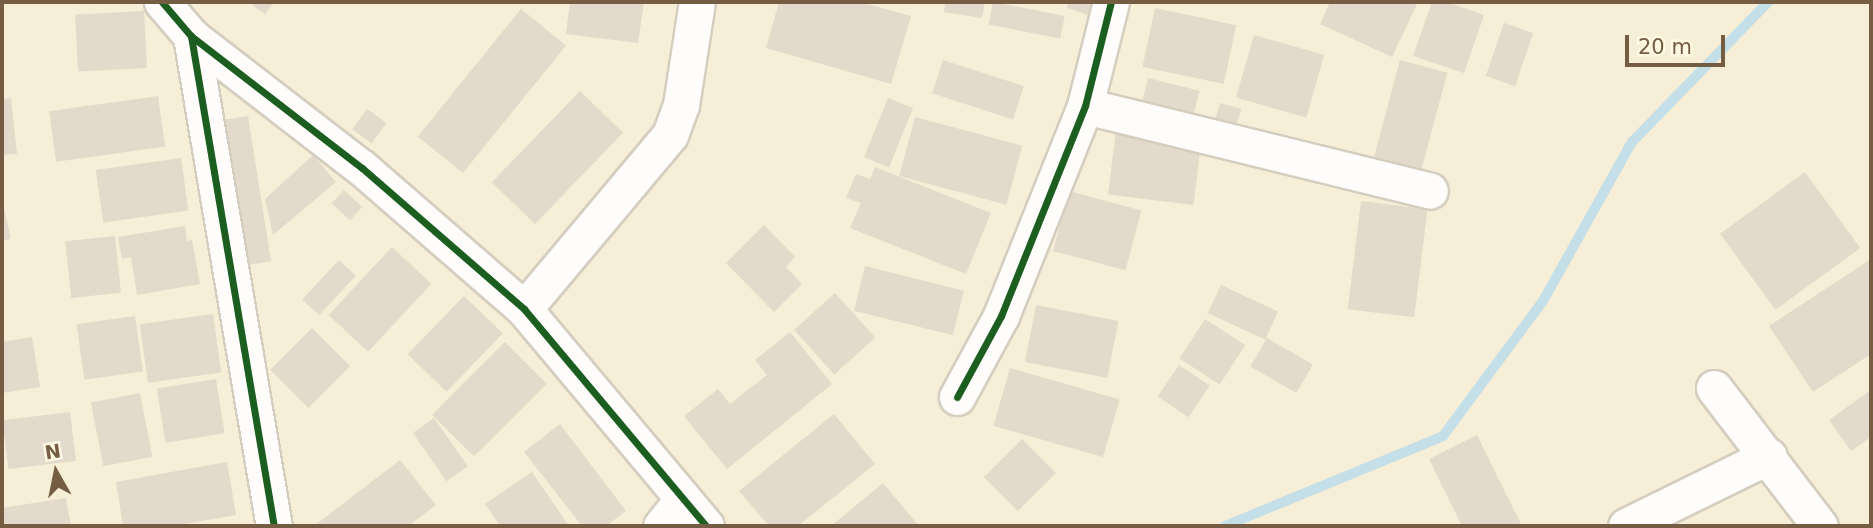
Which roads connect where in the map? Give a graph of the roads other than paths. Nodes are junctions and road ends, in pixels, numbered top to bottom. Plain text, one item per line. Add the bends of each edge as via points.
1 (162, 2) edge
2 (697, 2) edge
3 (1111, 2) edge
4 (191, 36) junction
5 (1085, 106) junction
6 (1430, 191) dead end
7 (524, 310) junction
8 (1714, 388) dead end
9 (957, 397) dead end
10 (1769, 456) junction
11 (683, 499) junction
12 (274, 526) edge
13 (661, 526) edge
14 (706, 526) edge
15 (1626, 526) edge
16 (1820, 526) edge

1 - 4 street
2 - 7 street via 681,105 670,135
3 - 5 street
4 - 7 street via 362,169
4 - 12 street
5 - 6 street
5 - 9 street via 1001,316
7 - 11 street
8 - 10 street
10 - 15 street
10 - 16 street
11 - 13 street
11 - 14 street

